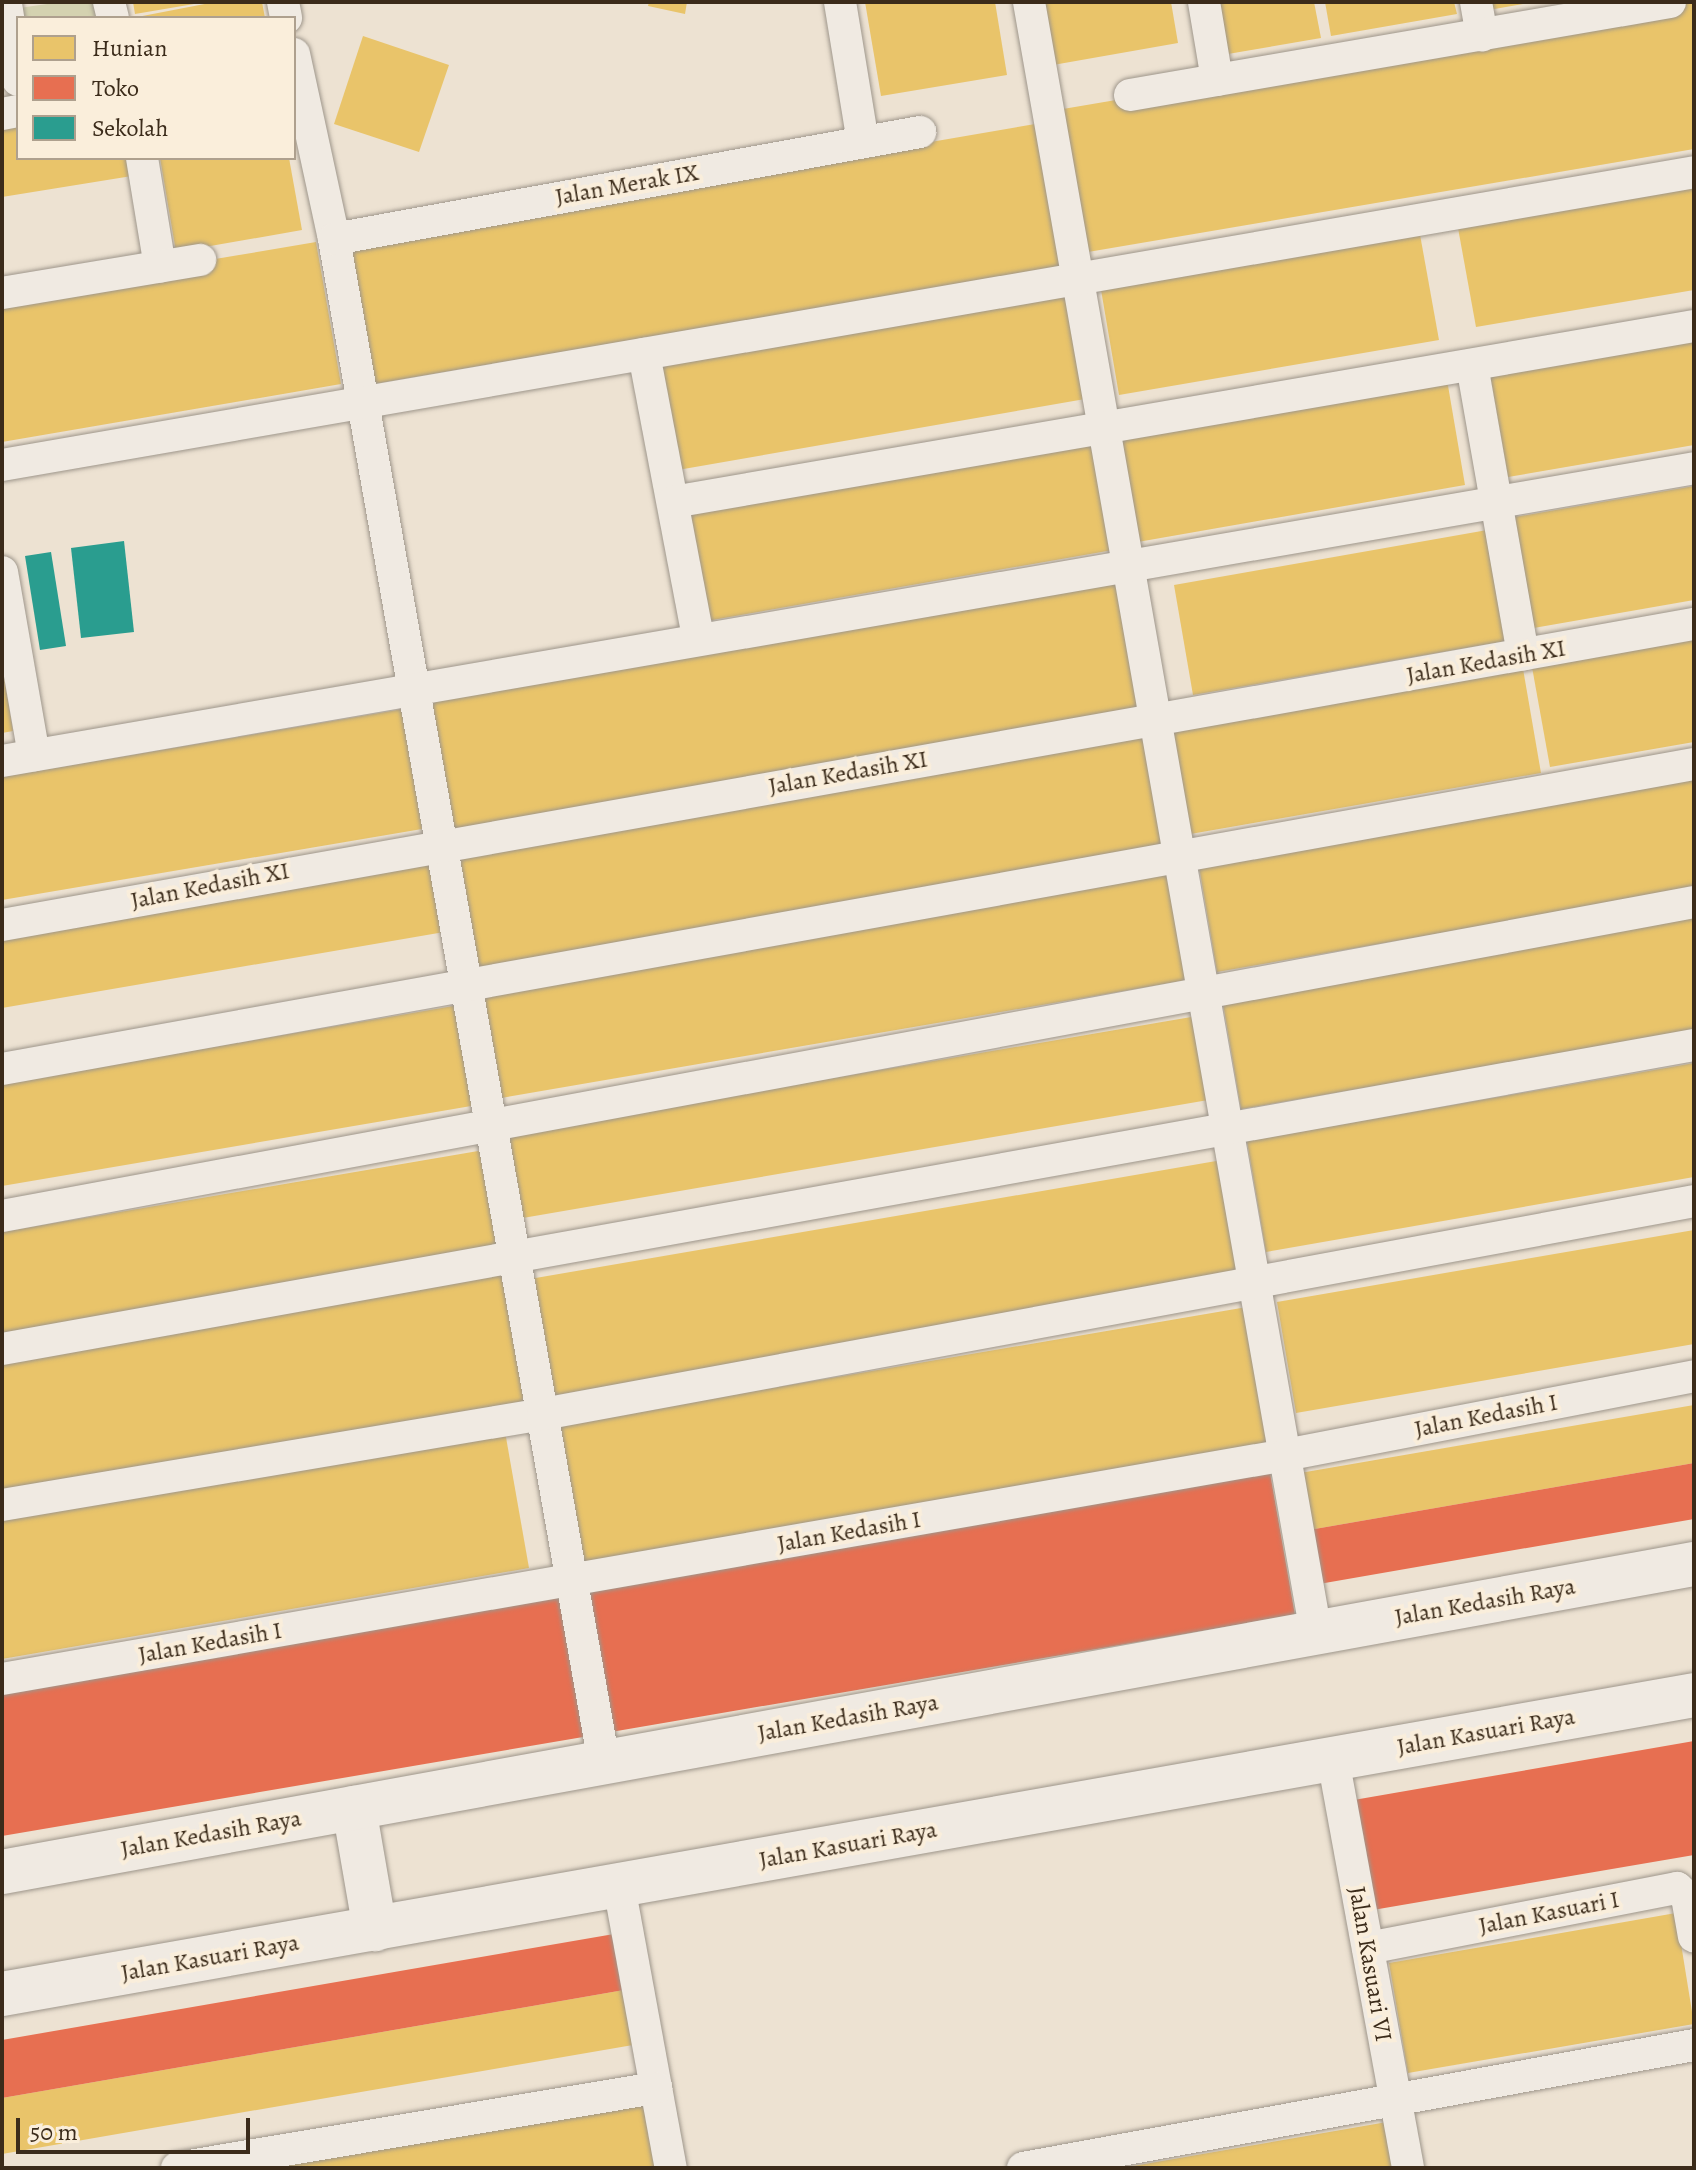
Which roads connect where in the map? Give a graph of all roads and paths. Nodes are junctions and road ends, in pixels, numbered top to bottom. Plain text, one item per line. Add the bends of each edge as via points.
1 (840, 2) edge
2 (1029, 2) edge
3 (1204, 2) edge
4 (1476, 2) edge
5 (1670, 2) edge
6 (8, 4) edge
7 (1599, 8) edge
8 (1482, 35) junction
9 (296, 63) edge
10 (16, 65) edge
11 (1217, 80) junction
12 (1130, 95) dead end
13 (920, 132) dead end
14 (863, 142) junction
15 (142, 160) edge
16 (1694, 172) edge
17 (334, 239) junction
18 (200, 260) dead end
19 (160, 267) junction
20 (1078, 279) junction
21 (2, 293) edge
22 (1694, 326) edge
23 (644, 354) junction
24 (1472, 365) junction
25 (363, 402) junction
26 (1104, 428) junction
27 (2, 465) edge
28 (1694, 468) edge
29 (673, 502) junction
30 (1496, 502) junction
31 (1128, 566) junction
32 (4, 590) edge
33 (1694, 624) edge
34 (698, 638) junction
35 (1523, 655) junction
36 (414, 689) junction
37 (1155, 721) junction
38 (34, 755) junction
39 (2, 761) edge
40 (1694, 764) edge
41 (440, 843) junction
42 (1180, 857) junction
43 (1694, 902) edge
44 (2, 925) edge
45 (466, 986) junction
46 (1203, 993) junction
47 (1694, 1045) edge
48 (2, 1069) edge
49 (491, 1126) junction
50 (1227, 1129) junction
51 (1694, 1201) edge
52 (2, 1216) edge
53 (514, 1257) junction
54 (1254, 1279) junction
55 (2, 1349) edge
56 (1694, 1376) edge
57 (543, 1414) junction
58 (1285, 1455) junction
59 (2, 1505) edge
60 (1694, 1564) edge
61 (572, 1580) junction
62 (1316, 1633) junction
63 (2, 1679) edge
64 (1694, 1695) edge
65 (1333, 1759) junction
66 (604, 1763) junction
67 (354, 1808) junction
68 (2, 1872) edge
69 (619, 1886) junction
70 (375, 1929) junction
71 (1694, 1936) edge
72 (1368, 1948) junction
73 (2, 1994) edge
74 (1694, 2045) edge
75 (656, 2088) junction
76 (1395, 2100) junction
77 (177, 2168) edge
78 (671, 2168) edge
79 (1023, 2168) edge
80 (1408, 2168) edge

1 - 14 street
2 - 20 street
3 - 11 street
4 - 8 street
5 - 7 street
6 - 10 street
7 - 8 street
8 - 11 street
9 - 17 street
11 - 12 street
13 - 14 street, Jalan Merak IX
14 - 17 street, Jalan Merak IX
15 - 19 street
16 - 20 street
17 - 25 street
18 - 19 street
19 - 21 street
20 - 23 street
20 - 26 street
22 - 24 street
23 - 25 street
23 - 29 street
24 - 26 street
24 - 30 street
25 - 27 street
25 - 36 street
26 - 29 street
26 - 31 street
28 - 30 street
29 - 34 street
30 - 31 street
30 - 35 street
31 - 34 street
31 - 37 street
32 - 38 street
33 - 35 street, Jalan Kedasih XI
34 - 36 street
35 - 37 street, Jalan Kedasih XI
36 - 38 street
36 - 41 street
37 - 41 street, Jalan Kedasih XI
37 - 42 street
38 - 39 street
40 - 42 street
41 - 44 street, Jalan Kedasih XI
41 - 45 street
42 - 45 street
42 - 46 street
43 - 46 street
45 - 48 street
45 - 49 street
46 - 49 street
46 - 50 street
47 - 50 street
49 - 52 street
49 - 53 street
50 - 53 street
50 - 54 street
51 - 54 street
53 - 55 street
53 - 57 street
54 - 57 street
54 - 58 street
56 - 58 street, Jalan Kedasih I
57 - 59 street
57 - 61 street
58 - 61 street, Jalan Kedasih I
58 - 62 street
60 - 62 main road, Jalan Kedasih Raya
61 - 63 street, Jalan Kedasih I
61 - 66 street
62 - 66 main road, Jalan Kedasih Raya
64 - 65 main road, Jalan Kasuari Raya
65 - 69 main road, Jalan Kasuari Raya
65 - 72 street, Jalan Kasuari VI
66 - 67 main road, Jalan Kedasih Raya
67 - 68 main road, Jalan Kedasih Raya
67 - 70 main road
69 - 70 main road, Jalan Kasuari Raya
69 - 75 street
70 - 73 main road, Jalan Kasuari Raya
71 - 72 street, Jalan Kasuari I via 1687,1897 1677,1888
72 - 76 street, Jalan Kasuari VI
74 - 76 street
75 - 77 street
75 - 78 street
76 - 79 street
76 - 80 street, Jalan Kasuari VI

